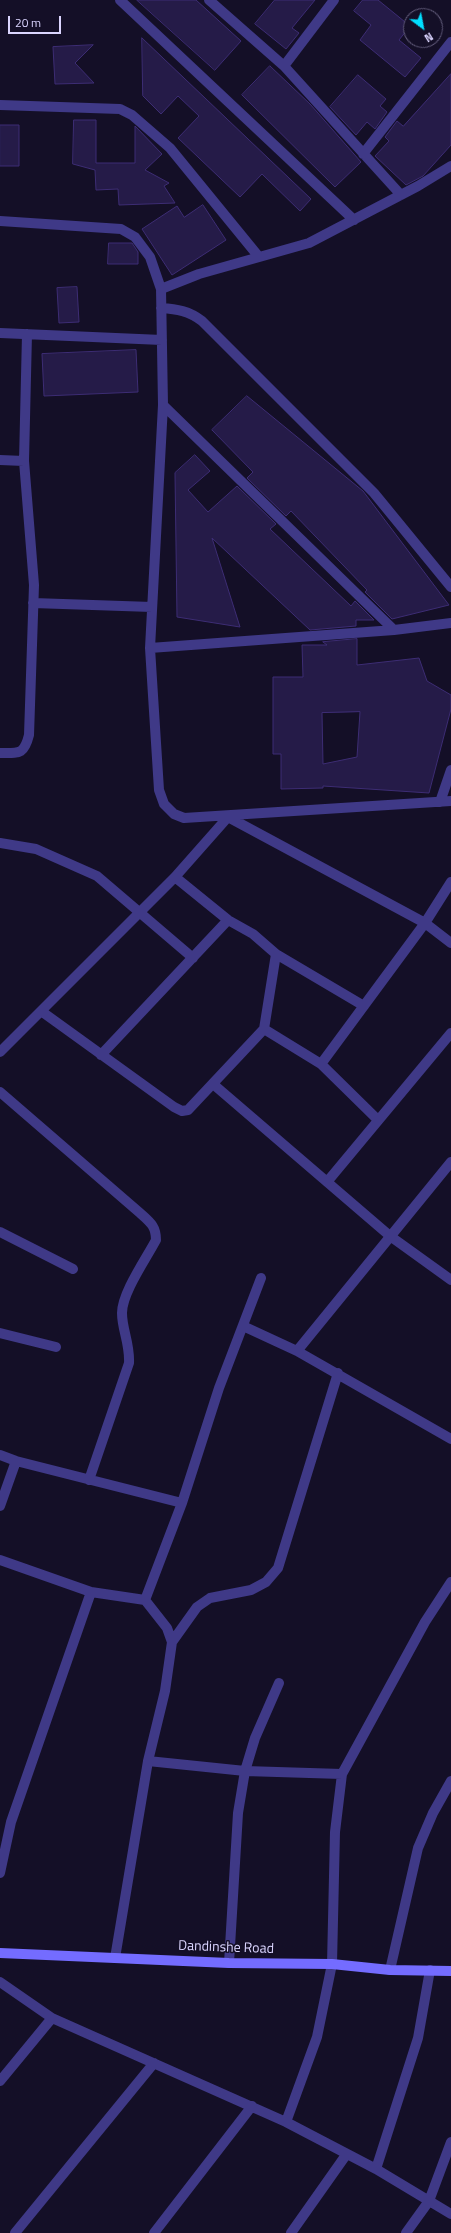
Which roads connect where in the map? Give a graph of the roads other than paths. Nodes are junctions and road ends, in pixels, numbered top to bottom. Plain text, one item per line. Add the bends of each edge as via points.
1 (120, 0) edge
2 (209, 0) edge
3 (334, 0) edge
4 (450, 45) edge
5 (284, 66) junction
6 (0, 105) edge
7 (363, 154) junction
8 (450, 168) edge
9 (401, 195) junction
10 (354, 220) junction
11 (0, 221) edge
12 (259, 257) junction
13 (161, 289) junction
14 (161, 308) junction
15 (0, 333) edge
16 (27, 334) junction
17 (162, 340) junction
18 (163, 405) junction
19 (0, 460) edge
20 (24, 461) junction
21 (451, 587) edge
22 (33, 603) junction
23 (152, 607) junction
24 (451, 624) edge
25 (394, 630) junction
26 (150, 648) junction
27 (0, 753) edge
28 (451, 770) edge
29 (451, 801) edge
30 (440, 802) junction
31 (228, 817) junction
32 (0, 843) edge
33 (175, 878) junction
34 (451, 882) edge
35 (139, 913) junction
36 (228, 920) junction
37 (425, 923) junction
38 (451, 943) edge
39 (276, 954) junction
40 (193, 958) junction
41 (364, 1006) junction
42 (41, 1011) junction
43 (264, 1029) junction
44 (451, 1033) edge
45 (0, 1052) edge
46 (101, 1054) junction
47 (321, 1064) junction
48 (213, 1084) junction
49 (0, 1092) edge
50 (378, 1120) junction
51 (451, 1162) edge
52 (326, 1182) junction
53 (0, 1232) edge
54 (390, 1236) junction
55 (73, 1269) dead end
56 (261, 1278) dead end
57 (451, 1280) edge
58 (243, 1326) junction
59 (0, 1333) edge
60 (56, 1348) dead end
61 (297, 1350) junction
62 (338, 1373) junction
63 (451, 1439) edge
64 (0, 1455) edge
65 (16, 1461) junction
66 (89, 1480) junction
67 (182, 1503) junction
68 (0, 1506) edge
69 (0, 1560) edge
70 (451, 1582) edge
71 (91, 1592) junction
72 (145, 1600) junction
73 (172, 1642) junction
74 (279, 1683) dead end
75 (148, 1761) junction
76 (245, 1771) junction
77 (342, 1774) junction
78 (451, 1781) edge
79 (0, 1873) edge
80 (0, 1953) edge
81 (115, 1958) junction
82 (229, 1963) junction
83 (332, 1964) junction
84 (390, 1970) junction
85 (430, 1970) junction
86 (451, 1971) edge
87 (0, 1982) edge
88 (52, 2018) junction
89 (154, 2063) junction
90 (0, 2081) edge
91 (252, 2106) junction
92 (286, 2122) junction
93 (451, 2142) edge
94 (346, 2155) junction
95 (376, 2170) junction
96 (429, 2201) junction
97 (451, 2214) edge
98 (15, 2233) edge
99 (154, 2233) edge
100 (291, 2233) edge
101 (406, 2233) edge

1 - 10 street
2 - 5 street
3 - 5 street
4 - 7 street
5 - 7 street
6 - 12 street via 120,109 132,115 170,148
7 - 9 street
8 - 9 street
9 - 10 street
10 - 12 street via 309,243
11 - 13 street via 121,229 135,237 150,257
12 - 13 street via 199,274
13 - 14 street
14 - 17 street
14 - 21 street via 192,314 202,321 374,493
15 - 16 street
16 - 17 street
16 - 20 street
17 - 18 street
18 - 23 street
18 - 25 street
19 - 20 street
20 - 22 street via 34,585
22 - 23 street
22 - 27 street via 29,734 26,747 19,753
23 - 26 street
24 - 25 street
25 - 26 street
26 - 31 street via 159,790 164,804 174,814 184,818
28 - 30 street
29 - 30 street
30 - 31 street
31 - 33 street
31 - 37 street
32 - 35 street via 36,849 97,876
33 - 35 street
33 - 36 street
34 - 37 street
35 - 40 street
35 - 42 street
36 - 39 street via 253,934
36 - 40 street
37 - 38 street
37 - 41 street
39 - 41 street
39 - 43 street
40 - 46 street
41 - 47 street
42 - 45 street
42 - 46 street
43 - 47 street
43 - 48 street
44 - 50 street
46 - 48 street via 182,1111 194,1106
47 - 50 street
48 - 52 street
49 - 66 street via 153,1224 156,1231 156,1240 123,1301 122,1314 129,1347 129,1363
50 - 52 street
51 - 54 street
52 - 54 street
53 - 55 street
54 - 57 street
54 - 61 street
56 - 58 street
58 - 61 street
58 - 67 street via 219,1388
59 - 60 street
61 - 62 street
62 - 63 street
62 - 73 street via 278,1568 266,1582 251,1590 210,1598 197,1607
64 - 65 street
65 - 66 street
65 - 68 street
66 - 67 street
67 - 72 street
69 - 71 street
70 - 77 street via 425,1622
71 - 72 street
71 - 79 street via 13,1815
72 - 73 street via 167,1628
73 - 75 street via 165,1691
74 - 76 street
75 - 76 street
75 - 81 street
76 - 77 street
76 - 82 street via 238,1813
77 - 83 street via 335,1832
78 - 84 street via 418,1848
80 - 81 street, Dandinshe Road
81 - 82 street, Dandinshe Road
82 - 83 street, Dandinshe Road
83 - 84 street, Dandinshe Road
83 - 92 street via 316,2037
84 - 85 street, Dandinshe Road
85 - 86 street, Dandinshe Road
85 - 95 street via 418,2038
87 - 88 street
88 - 89 street
88 - 90 street
89 - 91 street
89 - 98 street
91 - 92 street
91 - 99 street
92 - 94 street
93 - 96 street
94 - 95 street
94 - 100 street
95 - 96 street
96 - 97 street
96 - 101 street

